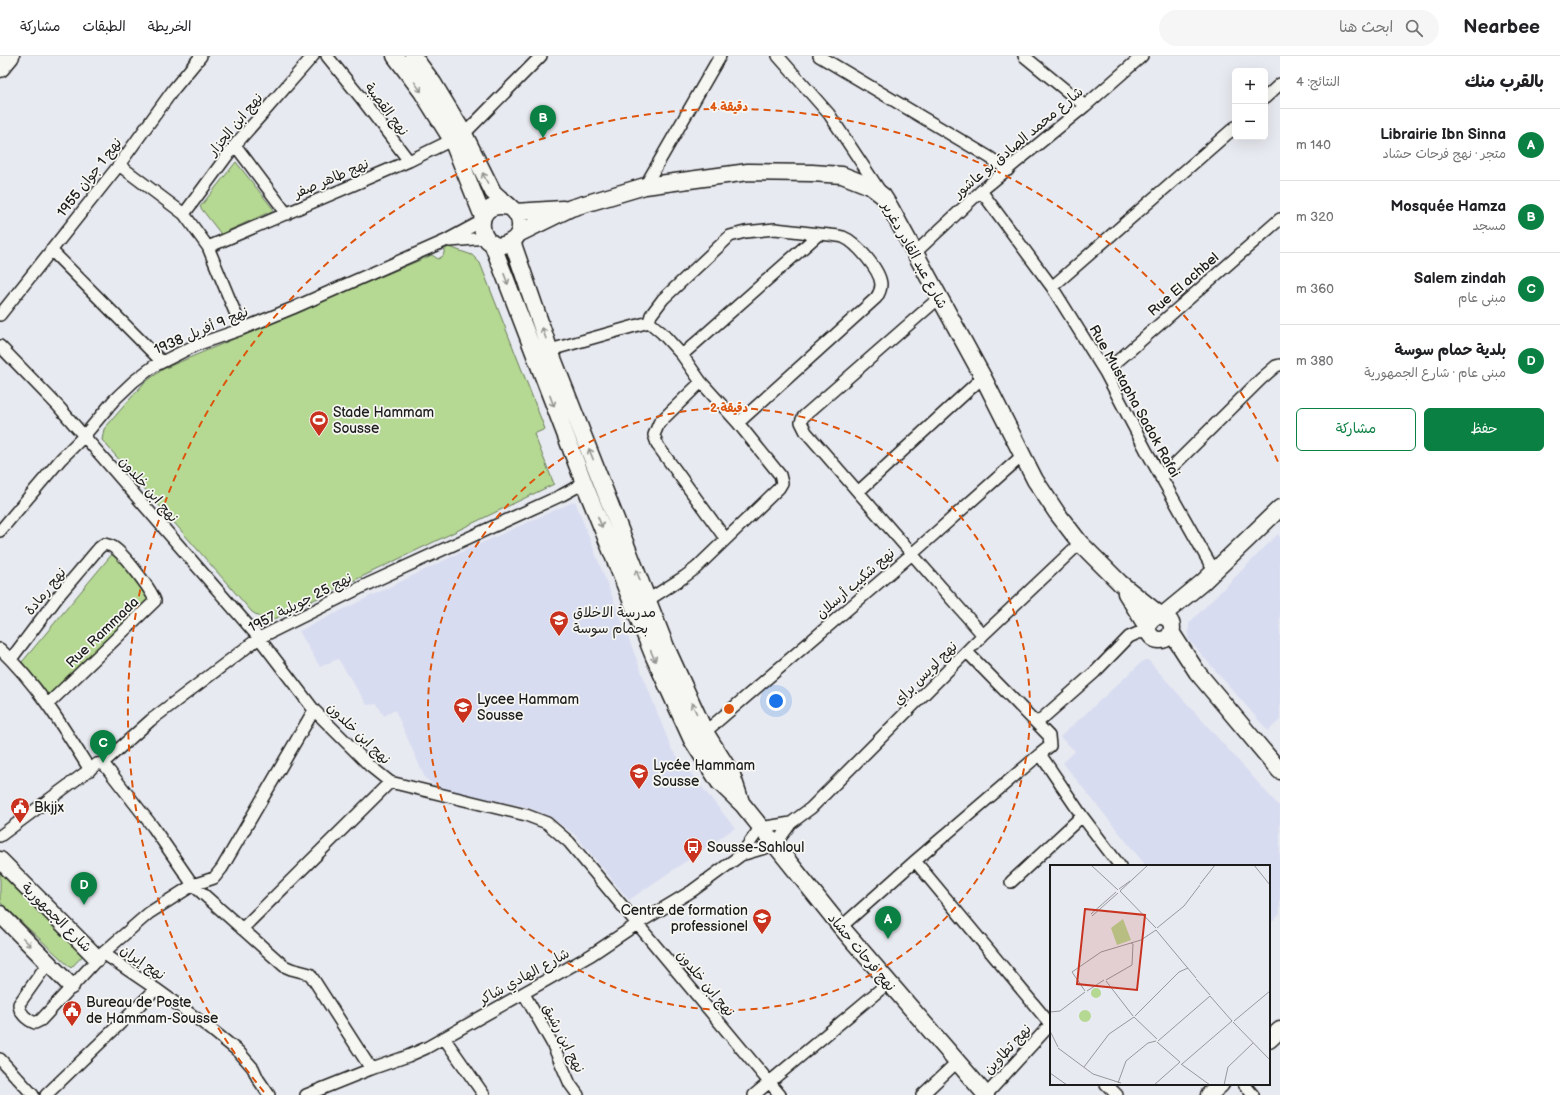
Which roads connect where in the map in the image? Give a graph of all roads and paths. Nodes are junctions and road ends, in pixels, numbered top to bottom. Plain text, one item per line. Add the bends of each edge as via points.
1 (10, 56) edge
2 (201, 56) edge
3 (313, 56) edge
4 (327, 56) edge
5 (395, 56) edge
6 (413, 56) edge
7 (542, 56) edge
8 (720, 56) edge
9 (778, 56) edge
10 (819, 56) edge
11 (1024, 56) edge
12 (1142, 56) edge
13 (0, 68) edge
14 (1280, 84) edge
15 (1268, 95) edge
16 (1085, 106) junction
17 (1232, 130) edge
18 (458, 137) junction
19 (235, 145) junction
20 (408, 161) junction
21 (119, 165) junction
22 (1008, 170) junction
23 (645, 186) junction
24 (981, 191) junction
25 (883, 196) junction
26 (571, 208) junction
27 (512, 210) junction
28 (184, 214) junction
29 (287, 214) junction
30 (482, 219) junction
31 (1280, 219) edge
32 (819, 234) junction
33 (515, 237) junction
34 (445, 241) junction
35 (489, 241) junction
36 (208, 247) junction
37 (51, 250) junction
38 (916, 252) junction
39 (1052, 287) junction
40 (940, 298) junction
41 (0, 315) edge
42 (649, 322) junction
43 (242, 329) junction
44 (0, 346) edge
45 (550, 350) junction
46 (534, 355) junction
47 (682, 355) junction
48 (161, 362) junction
49 (1280, 365) edge
50 (1106, 372) junction
51 (983, 377) junction
52 (700, 382) junction
53 (738, 423) junction
54 (84, 436) junction
55 (1023, 455) junction
56 (1161, 478) junction
57 (584, 484) junction
58 (858, 492) junction
59 (1280, 508) edge
60 (0, 531) edge
61 (722, 534) dead end
62 (1080, 543) junction
63 (104, 544) joint
64 (912, 554) junction
65 (1209, 576) junction
66 (648, 600) junction
67 (1160, 627) junction
68 (983, 635) junction
69 (259, 638) junction
70 (0, 649) edge
71 (967, 652) junction
72 (11, 659) junction
73 (48, 704) junction
74 (314, 710) junction
75 (1037, 723) junction
76 (705, 732) junction
77 (1040, 754) junction
78 (103, 763) junction
79 (90, 770) junction
80 (1280, 771) edge
81 (390, 782) junction
82 (743, 805) junction
83 (1082, 816) junction
84 (791, 823) junction
85 (760, 828) junction
86 (0, 836) edge
87 (776, 845) junction
88 (741, 854) junction
89 (0, 860) edge
90 (916, 861) junction
91 (1119, 865) edge
92 (1011, 882) dead end
93 (193, 885) junction
94 (0, 914) edge
95 (638, 924) junction
96 (841, 927) junction
97 (242, 929) junction
98 (100, 955) junction
99 (48, 963) junction
100 (888, 983) junction
101 (71, 986) junction
102 (156, 989) junction
103 (524, 994) junction
104 (1050, 1024) edge
105 (1050, 1026) edge
106 (1280, 1030) edge
107 (444, 1038) junction
108 (1270, 1039) edge
109 (0, 1060) edge
110 (957, 1062) junction
111 (371, 1069) junction
112 (769, 1081) junction
113 (1107, 1085) edge
114 (1220, 1085) edge
115 (1245, 1085) edge
116 (328, 1091) edge
117 (33, 1095) edge
118 (46, 1095) edge
119 (269, 1095) edge
120 (306, 1095) edge
121 (484, 1095) edge
122 (578, 1095) edge
123 (754, 1095) edge
124 (780, 1095) edge
125 (922, 1095) edge
126 (986, 1095) edge
127 (1117, 1095) edge
128 (1209, 1095) edge
129 (1253, 1095) edge

1 - 13 main road
2 - 21 street, نهج 1 جوان 1955
3 - 19 street, نهج ابن الجزار
4 - 20 street, نهج القصبة
5 -> 18 street
6 - 18 street via 433,83
7 - 18 street, نهج طاهر صفر
8 - 23 street
9 - 25 street via 829,114
10 - 22 street
11 - 16 street
12 - 16 street, شارع محمد الصادق بو عاشور
14 - 15 street
16 - 22 street, شارع محمد الصادق بو عاشور
17 - 39 street
18 - 20 street, نهج طاهر صفر
27 -> 18 street via 487,183
18 - 30 street
19 - 28 street, نهج ابن الجزار
19 - 29 street
20 - 29 street, نهج طاهر صفر
21 - 28 street
21 - 37 street, نهج 1 جوان 1955
22 - 24 street, شارع محمد الصادق بو عاشور
23 - 25 street, شارع عبد القادر دغرير via 748,172 812,173 842,175 870,186
23 - 26 street, شارع عبد القادر دغرير
24 - 38 street, شارع محمد الصادق بو عاشور
24 - 39 street, Rue Mustapha Sadok Rafai
25 - 38 street, شارع عبد القادر دغرير
26 - 27 street, شارع عبد القادر دغرير
26 - 33 street, شارع عبد القادر دغرير
27 - 30 street via 502,206 494,207 488,210
27 - 33 street via 519,219 520,226
28 - 36 street
29 - 36 street, نهج طاهر صفر
30 - 34 street
30 - 35 street via 481,227
31 - 50 street, Rue El achbel
32 - 42 street via 775,229 730,236 663,299
32 - 47 street
32 - 53 street via 843,237 861,250 880,279 878,295
33 - 35 street via 506,244 499,245
45 -> 33 street
34 - 35 street
34 - 43 street, نهج 9 أفريل 1938
35 -> 46 street
36 - 43 street
37 - 41 street, نهج 1 جوان 1955
37 - 48 street
38 - 40 street, شارع عبد القادر دغرير
39 - 50 street, Rue Mustapha Sadok Rafai
40 - 51 street, شارع عبد القادر دغرير
40 - 58 street via 803,417 801,422 806,432
42 - 45 street
42 - 47 street
43 - 48 street, نهج 9 أفريل 1938 via 196,345
44 - 54 street, نهج ابن خلدون
45 - 46 street
66 -> 45 street
46 -> 57 street
47 - 52 street
48 - 54 street, نهج 9 أفريل 1938 via 134,381 114,400
49 - 56 street via 1261,378
50 - 56 street, Rue Mustapha Sadok Rafai
51 - 55 street, شارع عبد القادر دغرير
51 - 58 street
52 - 53 street
52 - 61 street via 659,424 654,435 658,446
53 - 66 street via 780,474 782,483 696,568
54 - 60 street, نهج 9 أفريل 1938
54 - 69 street, نهج ابن خلدون
55 - 62 street, شارع عبد القادر دغرير via 1035,480
55 - 64 street, نهج شكيب أرسلان
56 - 65 street, Rue Mustapha Sadok Rafai
57 - 69 street, نهج 25 جويلية 1957 via 370,583
57 -> 82 street via 654,658 692,740 719,782
58 - 64 street
59 - 65 street
62 - 67 street, شارع عبد القادر دغرير
62 - 68 street, نهج لويس براي
63 - 72 street, نهج رمادة via 60,594
63 - 73 street, Rue Rammada via 116,550 137,574 155,601
64 - 68 street
64 - 76 street, نهج شكيب أرسلان
65 - 67 street
76 -> 66 street via 666,647
67 - 75 street via 1129,637 1096,672
67 - 80 street, شارع عبد القادر دغرير
68 - 71 street, نهج لويس براي
69 - 74 street, نهج ابن خلدون
69 - 78 street, نهج 25 جويلية 1957 via 151,720
70 - 72 street
71 - 75 street
71 - 84 street, نهج لويس براي via 811,808
72 - 73 street
73 - 79 street
74 - 81 street, نهج ابن خلدون via 370,766
74 - 93 street via 222,868 214,878
75 - 77 street via 1050,740 1050,746
76 - 82 street via 732,775
77 - 83 street
77 - 90 street
78 - 79 street, نهج 25 جويلية 1957
78 - 93 street via 153,827
79 - 86 street, نهج 25 جويلية 1957
81 - 95 street, نهج ابن خلدون via 526,814 547,823 569,842
81 - 97 street
82 - 85 street, نهج فرحات حشاد
83 - 91 street
83 - 92 street
84 - 85 street
84 - 87 street
85 - 87 street, نهج فرحات حشاد
85 - 88 street, شارع الهادي شاكر
87 - 88 street, شارع الهادي شاكر
87 - 96 street, نهج فرحات حشاد
88 - 95 street, شارع الهادي شاكر via 692,891
89 - 98 street, شارع الجمهورية
90 - 96 street
90 - 104 street
93 - 97 street
93 - 98 street via 149,914
94 -> 99 street
95 - 103 street, شارع الهادي شاكر
95 - 112 street, نهج ابن خلدون
96 - 100 street, نهج فرحات حشاد
97 - 111 street via 284,966 310,974
98 - 101 street
98 - 102 street, نهج إيران
99 - 101 street
99 - 101 street via 19,1004 19,1009 26,1018 38,1023
100 - 110 street, نهج فرحات حشاد
100 - 112 street
102 - 118 street
102 - 119 street, نهج إيران via 239,1052
103 - 107 street, شارع الهادي شاكر
103 - 122 street, نهج ابن رشيق
105 - 126 street, نهج تطاوين
106 - 108 street
107 - 111 street, شارع الهادي شاكر via 408,1056
107 - 121 street
109 - 117 street
110 - 125 street
110 - 126 street, نهج فرحات حشاد
111 - 116 street, شارع الهادي شاكر
112 - 123 street
112 - 124 street, نهج ابن خلدون
113 - 127 street
114 - 128 street
115 - 129 street
116 - 120 street, شارع الهادي شاكر

